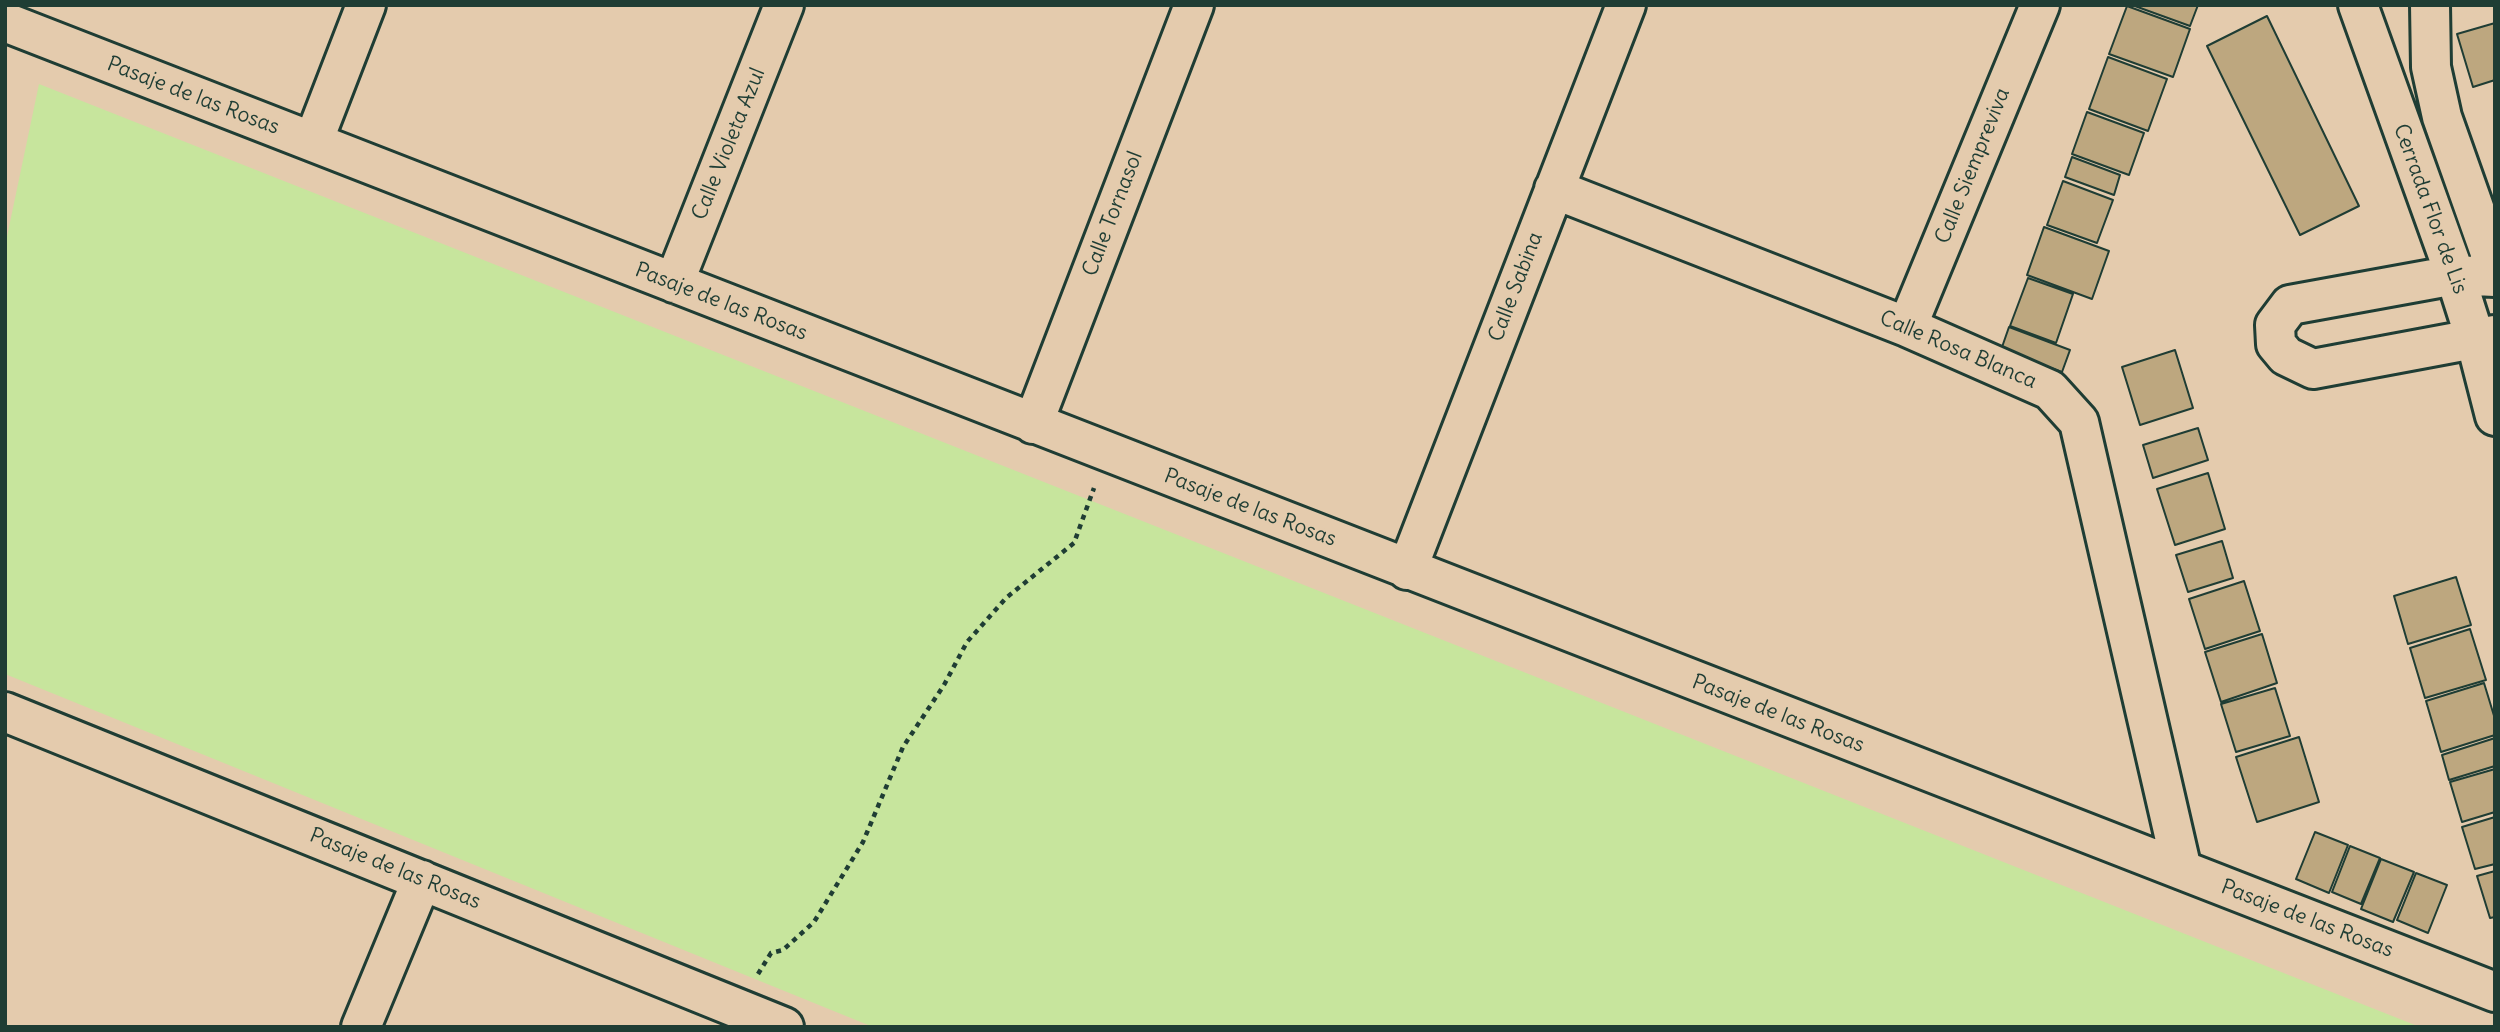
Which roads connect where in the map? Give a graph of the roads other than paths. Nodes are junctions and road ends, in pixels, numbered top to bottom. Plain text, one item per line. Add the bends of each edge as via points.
1 (366, 5) edge
2 (784, 5) edge
3 (1194, 5) edge
4 (1626, 5) edge
5 (2040, 5) edge
6 (2358, 5) edge
7 (2430, 5) edge
8 (5, 22) edge
9 (313, 142) junction
10 (1554, 189) junction
11 (2495, 267) edge
12 (2455, 275) junction
13 (2495, 277) edge
14 (674, 284) junction
15 (1907, 327) junction
16 (2485, 337) edge
17 (2495, 415) edge
18 (1033, 424) junction
19 (1407, 570) junction
20 (5, 712) edge
21 (2182, 870) junction
22 (422, 880) junction
23 (2495, 992) edge
24 (361, 1027) edge
25 (784, 1027) edge

1 - 9 street
2 - 14 street, Calle Violeta Azul
3 - 18 street, Calle Tornasol
4 - 10 street, Calle Sabina
5 - 15 street, Calle Siempreviva
6 - 12 street, Cerrada Flor de Lis
7 - 11 street, Cerrada Flor de Lis via 2431,67 2442,117
8 - 9 street, Pasaje de las Rosas
9 - 14 street, Pasaje de las Rosas
10 - 15 street, Calle Rosa Blanca
10 - 19 street, Calle Sabina
12 - 13 street
12 - 16 street, Cerrada Flor de Lis
12 - 16 street via 2290,304 2275,326 2276,344 2286,356 2313,369
14 - 18 street, Pasaje de las Rosas
15 - 21 street, Calle Rosa Blanca via 2050,390 2079,422
16 - 17 street, Cerrada Flor de Lis
18 - 19 street, Pasaje de las Rosas
19 - 21 street, Pasaje de las Rosas
20 - 22 street, Pasaje de las Rosas
21 - 23 street, Pasaje de las Rosas
22 - 24 street
22 - 25 street, Pasaje de las Rosas

